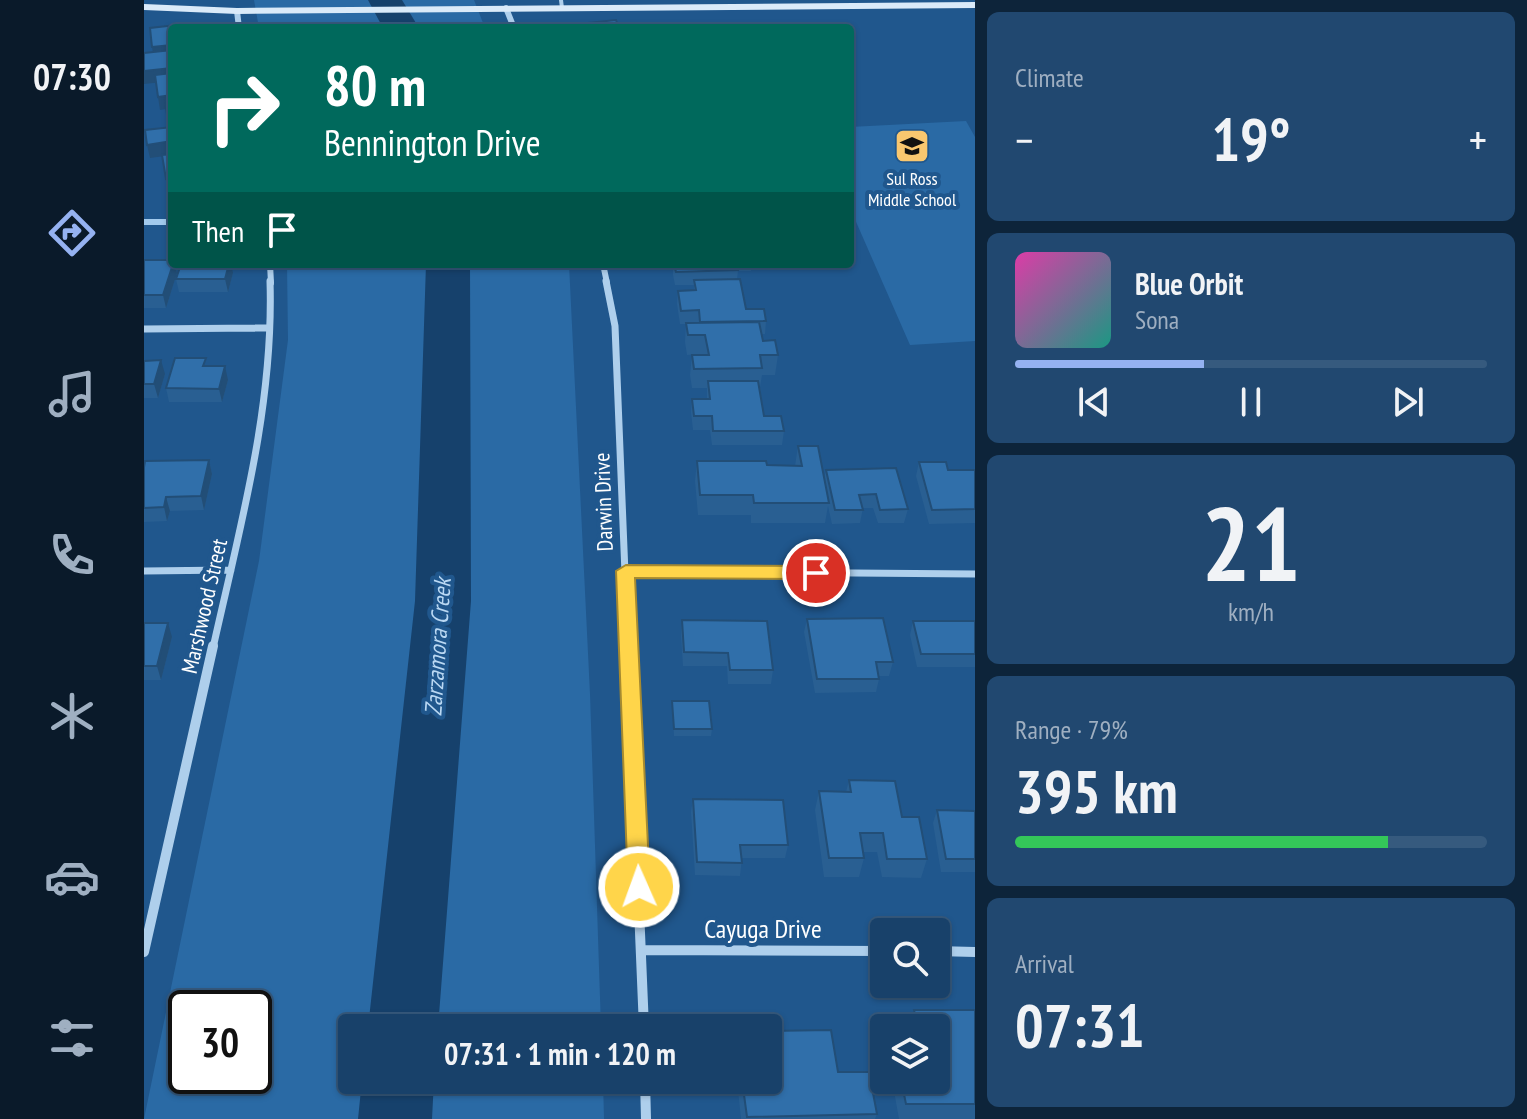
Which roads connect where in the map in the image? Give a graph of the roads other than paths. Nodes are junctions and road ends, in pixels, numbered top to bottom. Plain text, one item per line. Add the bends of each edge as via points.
1 (876, 3) edge
2 (561, 4) edge
3 (625, 4) edge
4 (975, 5) edge
5 (144, 7) edge
6 (506, 8) junction
7 (237, 11) junction
8 (239, 24) edge
9 (512, 24) edge
10 (270, 268) edge
11 (604, 268) edge
12 (269, 328) junction
13 (144, 329) edge
14 (231, 570) junction
15 (144, 571) edge
16 (626, 571) junction
17 (975, 574) edge
18 (147, 928) edge
19 (642, 950) junction
20 (870, 951) edge
21 (950, 951) edge
22 (144, 952) edge
23 (975, 952) edge
24 (644, 1014) edge
25 (645, 1094) edge
26 (646, 1119) edge

1 - 3 street
1 - 4 street
2 - 3 street
2 - 6 street
5 - 7 street
6 - 7 street
6 - 9 street
7 - 8 street
10 - 12 street, Marshwood Street
11 - 16 street, Darwin Drive via 615,326
12 - 13 street
12 - 14 street, Marshwood Street via 263,413
14 - 15 street
14 - 18 street, Marshwood Street
16 - 17 street
16 - 19 street, Darwin Drive
18 - 22 street, Marshwood Street
19 - 20 street, Cayuga Drive
19 - 24 street, Darwin Drive
21 - 23 street
25 - 26 street

